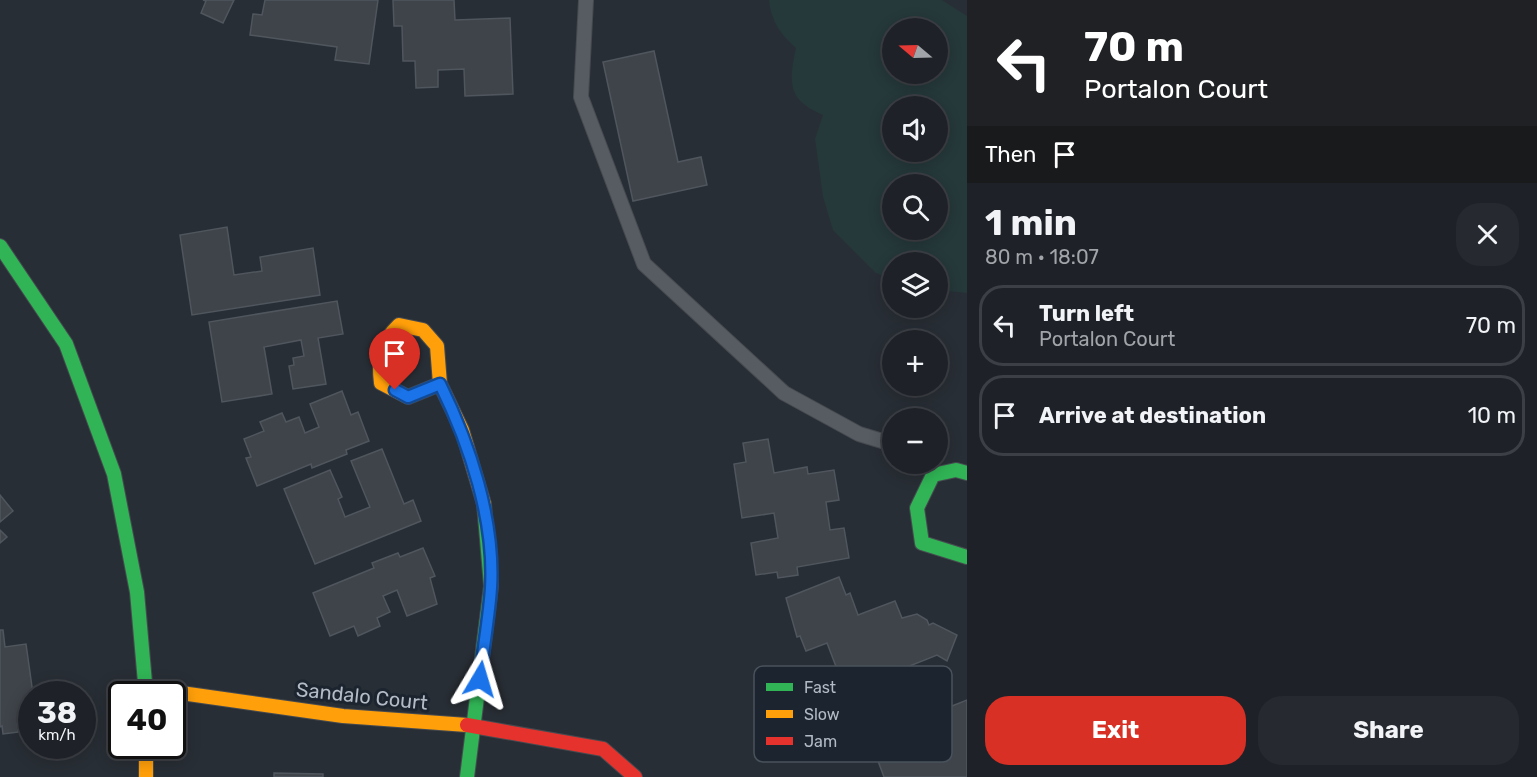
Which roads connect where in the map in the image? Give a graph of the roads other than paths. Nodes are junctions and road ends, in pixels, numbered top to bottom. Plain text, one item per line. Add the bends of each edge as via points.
1 (586, 0) edge
2 (0, 246) edge
3 (440, 384) junction
4 (882, 441) edge
5 (948, 470) edge
6 (967, 473) edge
7 (927, 474) edge
8 (967, 557) edge
9 (145, 681) edge
10 (186, 696) edge
11 (474, 726) junction
12 (146, 759) edge
13 (146, 777) edge
14 (467, 777) edge
15 (635, 777) edge

1 - 4 lane via 581,97 644,264 784,393 860,434
2 - 9 street via 66,344 114,474 137,592
3 - 3 street via 437,346 423,330 399,325 384,338 378,360 381,383 408,397
3 - 11 street via 462,430 485,507 491,586
5 - 6 street
7 - 8 street via 917,508 922,543
10 - 11 street, Sandalo Court via 344,716
11 - 14 street
11 - 15 street, Sandalo Court via 603,749
12 - 13 street

